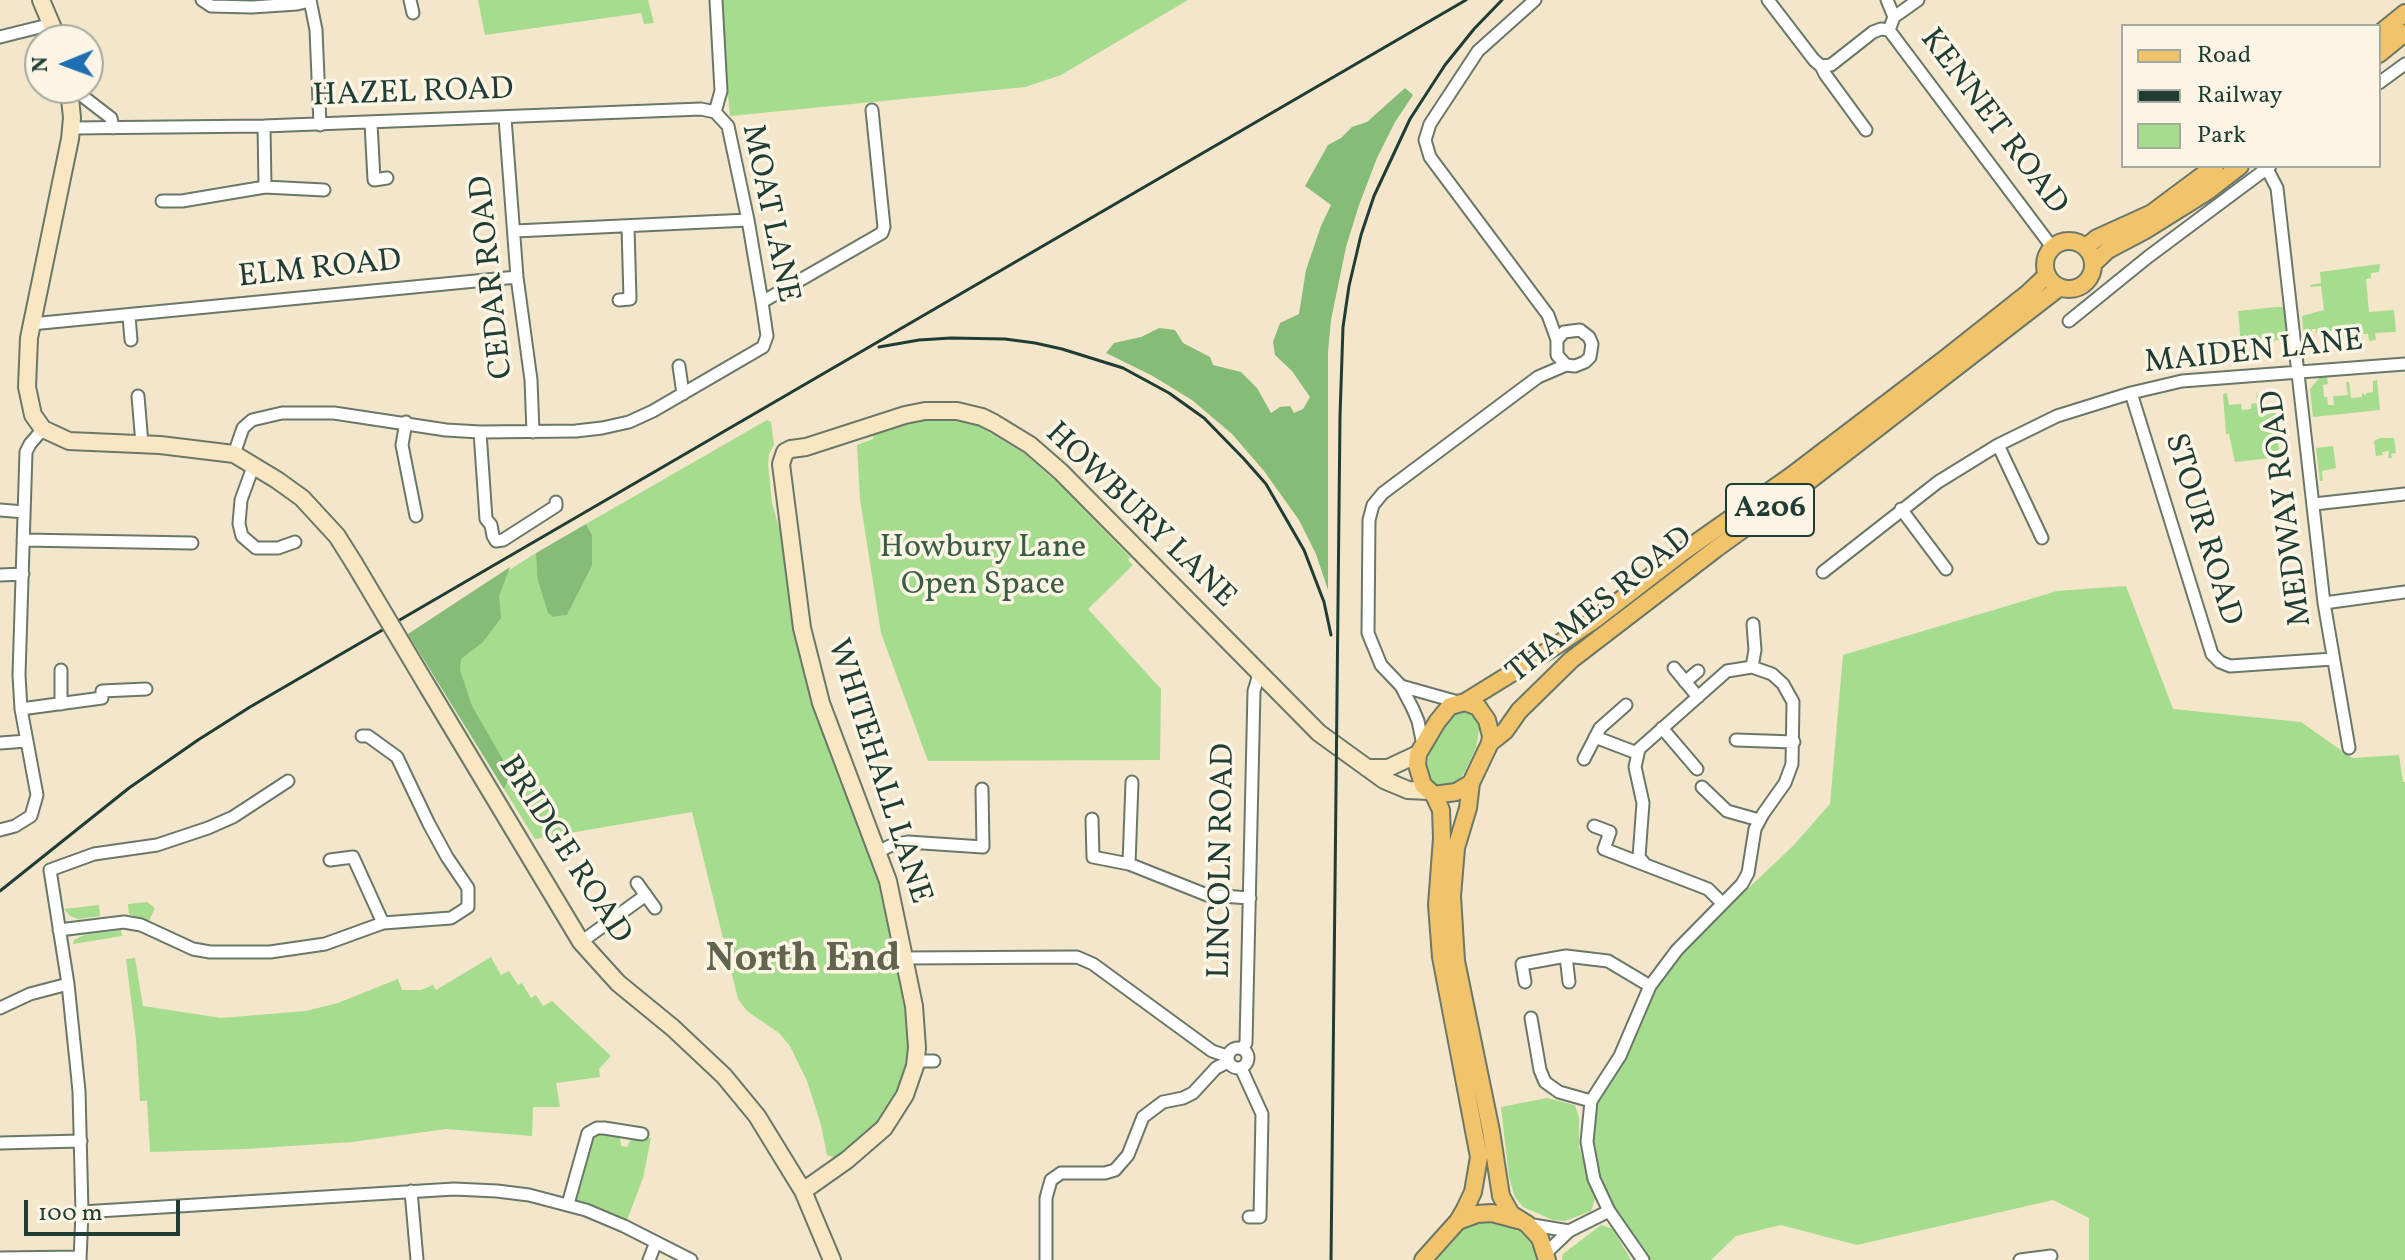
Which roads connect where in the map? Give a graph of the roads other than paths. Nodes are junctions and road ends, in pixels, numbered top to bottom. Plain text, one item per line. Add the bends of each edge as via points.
1 (41, 0) edge
2 (202, 0) edge
3 (310, 0) edge
4 (410, 0) edge
5 (716, 0) edge
6 (1535, 0) edge
7 (1768, 0) edge
8 (1887, 0) edge
9 (1918, 0) edge
10 (252, 3) edge
11 (413, 13) dead end
12 (2405, 13) edge
13 (1894, 17) junction
14 (52, 24) edge
15 (1889, 30) junction
16 (2381, 32) edge
17 (2405, 33) edge
18 (24, 35) edge
19 (0, 37) edge
20 (2381, 52) edge
21 (2405, 64) edge
22 (1821, 66) junction
23 (2381, 82) edge
24 (72, 104) edge
25 (92, 104) edge
26 (872, 110) dead end
27 (715, 112) junction
28 (505, 118) junction
29 (371, 123) junction
30 (320, 125) junction
31 (264, 126) junction
32 (72, 128) junction
33 (113, 128) junction
34 (1866, 130) dead end
35 (2212, 168) edge
36 (2237, 168) edge
37 (2268, 168) edge
38 (2269, 168) edge
39 (387, 178) dead end
40 (265, 187) junction
41 (324, 190) dead end
42 (162, 201) dead end
43 (748, 220) junction
44 (628, 227) junction
45 (515, 231) junction
46 (2052, 247) junction
47 (2086, 247) junction
48 (2093, 264) junction
49 (2047, 275) junction
50 (517, 277) junction
51 (2060, 287) junction
52 (630, 299) dead end
53 (762, 302) junction
54 (1548, 315) junction
55 (129, 316) junction
56 (2069, 321) dead end
57 (31, 324) junction
58 (1573, 329) junction
59 (131, 340) dead end
60 (1556, 346) junction
61 (2405, 364) edge
62 (1566, 365) junction
63 (679, 366) dead end
64 (2299, 374) junction
65 (1538, 377) junction
66 (2131, 393) junction
67 (683, 394) junction
68 (138, 396) dead end
69 (406, 422) junction
70 (43, 429) junction
71 (480, 432) junction
72 (533, 432) junction
73 (142, 444) junction
74 (1998, 445) junction
75 (785, 452) joint
76 (234, 454) junction
77 (253, 467) junction
78 (2405, 494) edge
79 (556, 502) dead end
80 (2314, 504) junction
81 (1901, 509) junction
82 (0, 510) edge
83 (24, 512) junction
84 (416, 516) dead end
85 (2042, 538) dead end
86 (23, 540) junction
87 (295, 542) dead end
88 (192, 543) dead end
89 (1946, 569) dead end
90 (1823, 572) dead end
91 (23, 574) junction
92 (0, 575) edge
93 (2405, 592) edge
94 (2324, 603) junction
95 (1753, 624) dead end
96 (2333, 659) junction
97 (1752, 667) junction
98 (1674, 668) dead end
99 (61, 670) dead end
100 (1698, 671) dead end
101 (1259, 674) junction
102 (1685, 682) junction
103 (1401, 686) junction
104 (146, 689) dead end
105 (1698, 697) junction
106 (1462, 702) junction
107 (61, 704) junction
108 (1626, 705) dead end
109 (21, 709) junction
110 (1662, 728) junction
111 (362, 736) dead end
112 (1595, 737) junction
113 (1736, 740) dead end
114 (27, 741) junction
115 (1794, 742) junction
116 (5, 743) edge
117 (1490, 743) junction
118 (2349, 748) dead end
119 (1420, 750) junction
120 (1637, 753) junction
121 (1584, 759) dead end
122 (1367, 768) junction
123 (1697, 769) dead end
124 (288, 781) dead end
125 (1132, 782) dead end
126 (1471, 783) junction
127 (1702, 787) dead end
128 (982, 789) dead end
129 (1431, 793) junction
130 (1092, 819) dead end
131 (1759, 820) junction
132 (1594, 826) dead end
133 (0, 830) edge
134 (879, 851) junction
135 (330, 860) dead end
136 (1644, 863) junction
137 (1129, 864) junction
138 (637, 883) dead end
139 (646, 895) junction
140 (1250, 898) junction
141 (1722, 903) junction
142 (655, 908) dead end
143 (383, 923) junction
144 (59, 930) junction
145 (581, 942) junction
146 (1566, 956) junction
147 (904, 958) junction
148 (1525, 982) dead end
149 (1569, 982) dead end
150 (68, 984) junction
151 (1650, 986) junction
152 (0, 1008) edge
153 (1531, 1018) dead end
154 (1242, 1049) junction
155 (1227, 1059) junction
156 (916, 1061) junction
157 (934, 1061) dead end
158 (1241, 1068) junction
159 (1591, 1101) junction
160 (642, 1134) dead end
161 (81, 1141) junction
162 (0, 1143) edge
163 (411, 1191) junction
164 (803, 1191) junction
165 (568, 1204) junction
166 (1609, 1211) junction
167 (82, 1212) junction
168 (1249, 1217) dead end
169 (1458, 1221) junction
170 (1523, 1222) junction
171 (1569, 1231) junction
172 (656, 1242) junction
173 (1547, 1256) edge
174 (2051, 1256) dead end
175 (0, 1258) edge
176 (80, 1258) edge
177 (23, 1259) edge
178 (417, 1260) edge
179 (649, 1260) edge
180 (691, 1260) edge
181 (832, 1260) edge
182 (1046, 1260) edge
183 (1423, 1260) edge
184 (1643, 1260) edge
185 (2020, 1260) edge

1 - 14 street
2 - 10 street via 211,6
3 - 10 street
3 - 30 street
4 - 11 street
5 - 27 street, MOAT LANE via 721,91
6 - 54 street via 1478,51 1425,140 1430,157
7 - 22 street
8 - 13 street, KENNET ROAD
9 - 13 street, KENNET ROAD
12 - 16 main road
13 - 15 street, KENNET ROAD
15 - 22 street, KENNET ROAD via 1873,32 1831,65
15 - 46 street, KENNET ROAD
17 - 20 main road
18 - 19 street
21 - 23 street
22 - 34 street
24 - 32 street
25 - 33 street via 111,118
26 - 53 street via 882,233
27 - 28 street, HAZEL ROAD
27 - 43 street, MOAT LANE via 728,126
28 - 29 street, HAZEL ROAD
28 - 45 street, CEDAR ROAD
29 - 30 street, HAZEL ROAD
29 - 39 street via 374,180
30 - 31 street, HAZEL ROAD
31 - 33 street, HAZEL ROAD
31 - 40 street
32 - 33 street, HAZEL ROAD
32 - 57 street
35 - 47 main road via 2152,213
36 - 48 main road, THAMES ROAD / A206
37 - 56 street
38 - 64 street, MEDWAY ROAD via 2277,188
40 - 41 street
40 - 42 street
43 - 44 street
43 - 53 street, MOAT LANE
44 - 45 street
44 - 52 street
45 - 50 street, CEDAR ROAD
46 - 47 main road via 2065,240
46 - 49 main road via 2044,267
47 - 48 main road
48 - 51 main road, THAMES ROAD / A206 via 2083,284
49 - 51 main road
49 - 106 main road, THAMES ROAD / A206 via 1791,476 1575,632
50 - 55 street, ELM ROAD
50 - 72 street, CEDAR ROAD
51 - 117 main road, THAMES ROAD / A206 via 1571,660
53 - 67 street, MOAT LANE via 767,336 763,347
54 - 58 street
54 - 60 street
55 - 57 street, ELM ROAD
55 - 59 street
57 - 70 street via 27,391
58 - 60 street via 1564,332
58 - 62 street via 1589,337 1592,351 1580,365
60 - 62 street
60 - 65 street
61 - 64 street, MAIDEN LANE
62 - 65 street
63 - 67 street
64 - 66 street, MAIDEN LANE via 2182,381
64 - 80 street, MEDWAY ROAD
65 - 103 street via 1373,505 1368,633 1381,665
66 - 74 street, MAIDEN LANE via 2057,416
66 - 96 street, STOUR ROAD via 2212,654 2230,666
67 - 72 street via 629,422
68 - 73 street
69 - 71 street
69 - 76 street via 334,413 266,415 243,428
69 - 84 street via 402,445
70 - 73 street, BRIDGE ROAD via 72,442
70 - 83 street via 26,452
71 - 72 street
71 - 79 street via 486,519 496,541
73 - 76 street, BRIDGE ROAD
74 - 81 street, MAIDEN LANE
74 - 85 street
75 - 101 street, HOWBURY LANE via 925,411 982,417 1030,445 1061,472
75 - 134 street, WHITEHALL LANE via 781,464 786,511 810,665
76 - 77 street, BRIDGE ROAD
77 - 87 street via 241,500 242,536 256,548
77 - 145 street, BRIDGE ROAD, bridge via 302,498 337,536
78 - 80 street
80 - 94 street, MEDWAY ROAD
81 - 89 street
81 - 90 street, MAIDEN LANE
82 - 83 street
83 - 86 street
86 - 88 street
86 - 91 street
91 - 92 street
91 - 109 street
93 - 94 street
94 - 96 street, MEDWAY ROAD
95 - 97 street
96 - 118 street, MEDWAY ROAD
97 - 105 street via 1727,671
97 - 115 street via 1772,674 1787,689 1795,709
98 - 102 street
99 - 107 street
100 - 102 street
101 - 122 street, HOWBURY LANE via 1319,733
101 - 140 street, LINCOLN ROAD via 1254,691
102 - 105 street
103 - 106 street
103 - 119 street via 1418,721
104 - 107 street via 102,691 102,698
105 - 110 street
106 - 117 main road, THAMES ROAD via 1478,707 1487,720
106 - 119 main road, THAMES ROAD via 1445,710
107 - 109 street
108 - 112 street
109 - 114 street
110 - 120 street
110 - 123 street
111 - 143 street via 397,757 468,888 468,907 451,918
112 - 120 street
112 - 121 street
113 - 115 street
114 - 116 street
114 - 133 street via 37,795 31,816
115 - 131 street via 1790,774
117 - 126 main road, THAMES ROAD
119 - 122 street via 1391,767
119 - 129 main road via 1419,775
120 - 136 street via 1643,803 1639,857
122 - 129 street, HOWBURY LANE via 1408,790
124 - 144 street via 208,828 157,845 94,854 50,870
125 - 137 street
126 - 129 main road via 1456,792
126 - 170 main road, THAMES ROAD via 1453,873 1456,961 1501,1196
127 - 131 street via 1727,811
128 - 134 street via 983,847 908,842
129 - 169 main road via 1440,805 1442,824 1437,905 1441,957 1479,1157 1473,1192
130 - 137 street via 1093,857
131 - 141 street via 1748,873
132 - 136 street via 1610,832 1604,849
134 - 147 street, WHITEHALL LANE
135 - 143 street via 353,857
136 - 141 street via 1708,889
137 - 140 street via 1207,895
138 - 139 street
139 - 142 street
139 - 145 street
140 - 154 street, LINCOLN ROAD
141 - 151 street
143 - 144 street via 325,944 270,952 193,949 124,922
144 - 150 street
145 - 164 street, BRIDGE ROAD via 618,983 724,1076 757,1116
146 - 148 street via 1522,964
146 - 149 street
146 - 151 street via 1608,961
147 - 155 street via 1077,957
147 - 156 street, WHITEHALL LANE via 914,1006
150 - 152 street
150 - 161 street
151 - 159 street via 1620,1056
153 - 159 street via 1545,1082
154 - 155 street via 1233,1049
154 - 158 street, LINCOLN ROAD via 1248,1060
155 - 158 street via 1232,1067
155 - 182 street via 1193,1093 1163,1102 1143,1117 1128,1155 1115,1170 1061,1173 1051,1180
156 - 157 street
156 - 164 street, WHITEHALL LANE via 905,1095 884,1128
158 - 168 street via 1262,1114 1260,1217
159 - 166 street via 1588,1156
160 - 165 street via 604,1128 588,1133
161 - 162 street
161 - 167 street
163 - 165 street via 497,1191
163 - 167 street
163 - 178 street
164 - 181 street, BRIDGE ROAD
165 - 172 street
166 - 171 street
166 - 184 street
167 - 176 street
169 - 170 main road via 1492,1213
169 - 183 main road
170 - 171 street
170 - 173 main road, THAMES ROAD via 1540,1238
171 - 173 street
172 - 179 street
172 - 180 street
174 - 185 street
175 - 177 street
176 - 177 street

